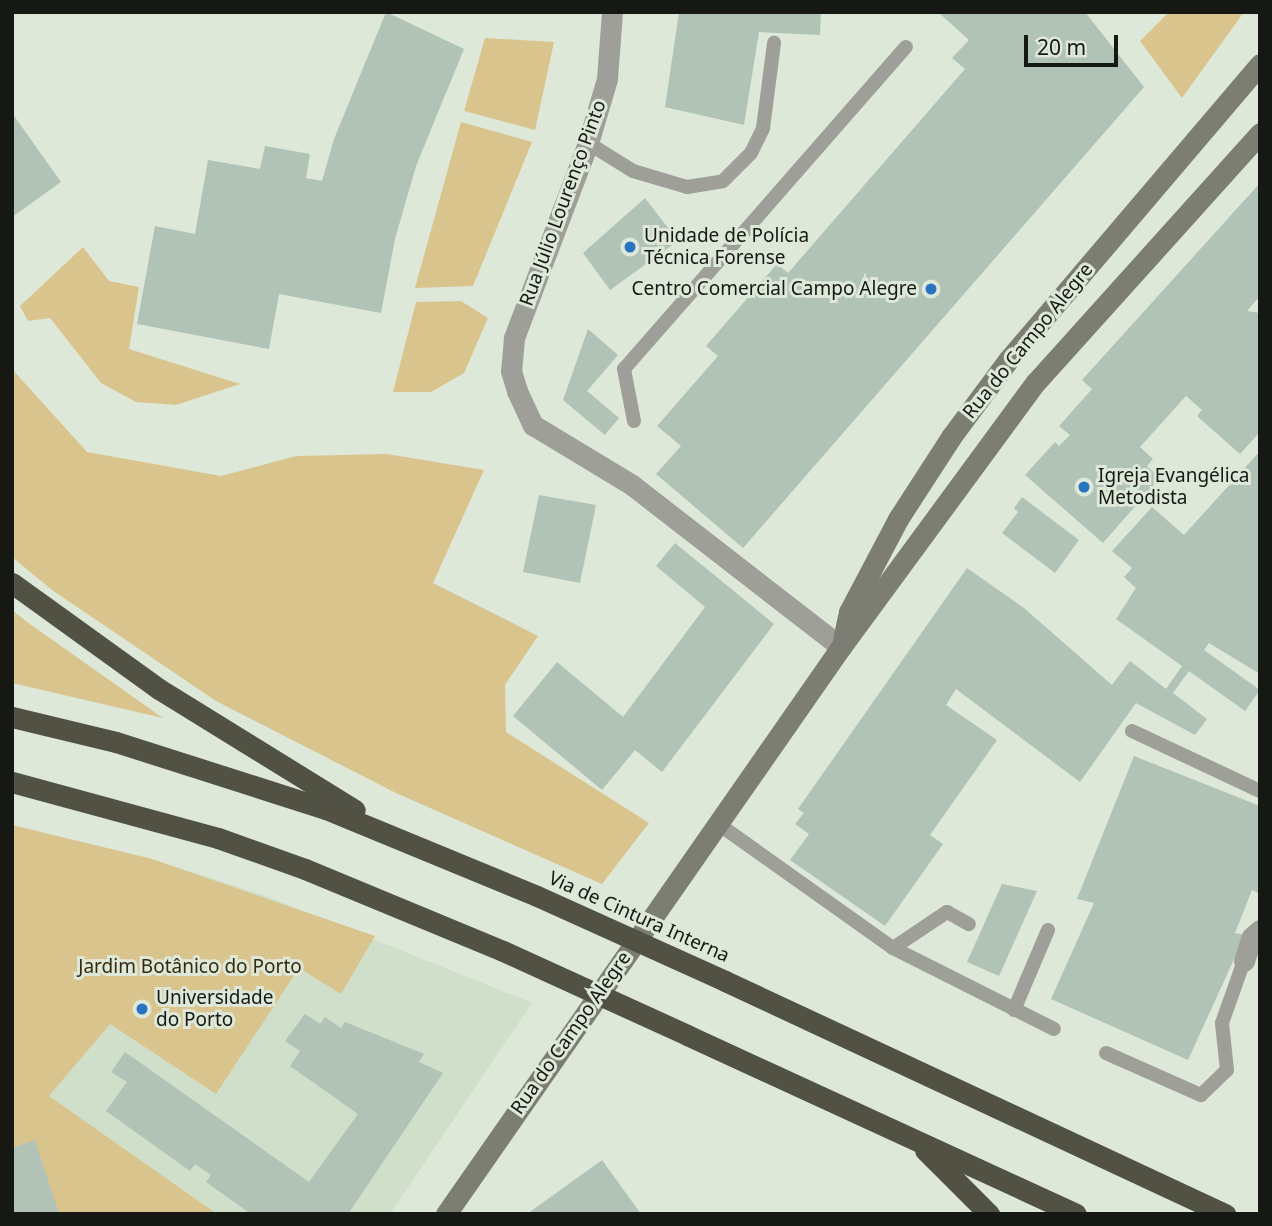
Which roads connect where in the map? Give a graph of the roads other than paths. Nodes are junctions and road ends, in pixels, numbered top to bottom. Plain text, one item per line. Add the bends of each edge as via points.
1 (612, 12) edge
2 (774, 43) dead end
3 (906, 47) dead end
4 (1260, 64) edge
5 (1260, 133) edge
6 (588, 143) junction
7 (634, 421) dead end
8 (12, 583) edge
9 (841, 647) junction
10 (12, 718) edge
11 (1132, 731) dead end
12 (12, 782) edge
13 (1260, 791) edge
14 (717, 823) junction
15 (408, 841) junction
16 (969, 924) dead end
17 (1048, 930) dead end
18 (1260, 930) edge
19 (893, 947) junction
20 (1244, 961) joint
21 (1014, 1010) junction
22 (1055, 1029) dead end
23 (1107, 1053) dead end
24 (913, 1138) junction
25 (446, 1214) edge
26 (989, 1214) edge
27 (1076, 1214) edge
28 (1224, 1214) edge

1 - 6 street, Rua Júlio Lourenço Pinto via 607,79
2 - 6 lane via 763,128 751,153 723,181 687,187 633,171
3 - 7 lane via 624,369
4 - 9 main road, Rua do Campo Alegre via 1009,359 951,437 898,519 849,612
5 - 9 main road, Rua do Campo Alegre via 1036,382
6 - 9 street, Rua Júlio Lourenço Pinto via 514,338 511,371 533,425 632,485
8 - 15 highway via 159,689
9 - 14 main road, Rua do Campo Alegre
10 - 15 highway, Via de Cintura Interna via 116,742 244,781
11 - 13 lane
12 - 24 highway, bridge via 218,838 305,869 503,951
14 - 19 lane
14 - 25 main road, Rua do Campo Alegre
15 - 28 highway, Via de Cintura Interna, bridge via 537,895
16 - 19 lane via 947,912
17 - 21 lane
18 - 20 street via 1252,937
19 - 21 lane
20 - 23 lane via 1222,1023 1227,1069 1201,1095
21 - 22 lane
24 - 26 highway
24 - 27 highway

